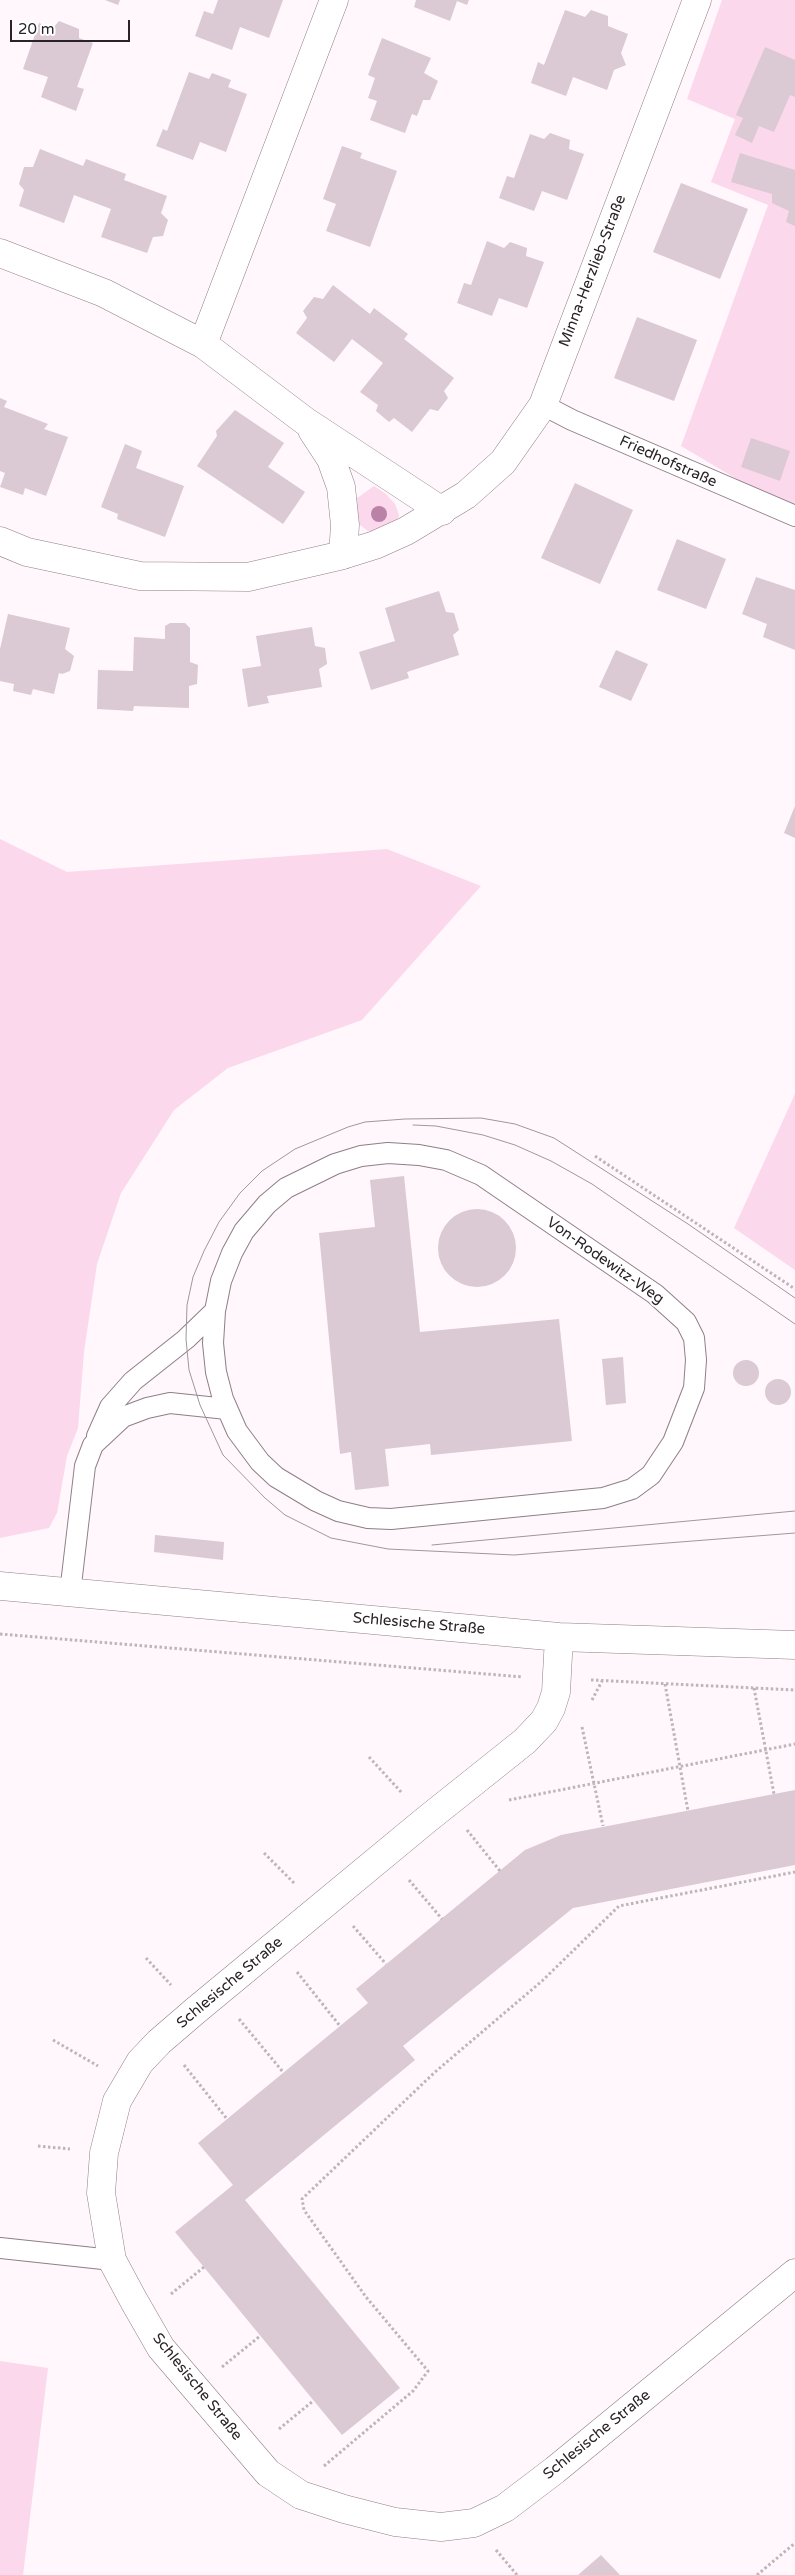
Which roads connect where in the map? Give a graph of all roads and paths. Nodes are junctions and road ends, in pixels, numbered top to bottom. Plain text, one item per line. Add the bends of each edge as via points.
1 (334, 0) edge
2 (697, 0) edge
3 (0, 253) edge
4 (204, 344) junction
5 (543, 404) junction
6 (305, 420) junction
7 (442, 511) junction
8 (795, 516) edge
9 (0, 541) edge
10 (343, 555) junction
11 (595, 1156) dead end
12 (795, 1289) edge
13 (215, 1311) junction
14 (227, 1409) junction
15 (92, 1445) junction
16 (0, 1586) edge
17 (70, 1593) junction
18 (0, 1634) edge
19 (559, 1637) junction
20 (795, 1645) edge
21 (556, 1678) junction
22 (602, 1681) junction
23 (665, 1684) junction
24 (754, 1688) junction
25 (795, 1690) edge
26 (588, 1705) dead end
27 (580, 1717) dead end
28 (795, 1744) edge
29 (765, 1750) junction
30 (369, 1757) dead end
31 (680, 1767) junction
32 (595, 1783) junction
33 (774, 1794) dead end
34 (508, 1800) dead end
35 (688, 1811) dead end
36 (426, 1820) junction
37 (464, 1826) dead end
38 (603, 1826) dead end
39 (264, 1853) dead end
40 (500, 1870) dead end
41 (795, 1872) edge
42 (404, 1874) dead end
43 (319, 1908) junction
44 (442, 1919) dead end
45 (348, 1920) dead end
46 (386, 1964) dead end
47 (292, 1966) dead end
48 (234, 2013) dead end
49 (340, 2026) dead end
50 (53, 2040) dead end
51 (179, 2059) dead end
52 (283, 2072) dead end
53 (127, 2084) junction
54 (227, 2119) dead end
55 (0, 2248) edge
56 (112, 2260) junction
57 (204, 2267) dead end
58 (795, 2273) edge
59 (166, 2298) dead end
60 (260, 2336) dead end
61 (219, 2369) dead end
62 (313, 2401) dead end
63 (279, 2430) dead end
64 (322, 2466) dead end
65 (795, 2543) edge
66 (757, 2575) edge

1 - 4 street
2 - 5 street, Minna-Herzlieb-Straße
3 - 4 street via 104,293
4 - 6 street
5 - 7 street, Minna-Herzlieb-Straße via 503,462 466,496
5 - 8 lane, Friedhofstraße via 581,424
6 - 7 street
6 - 10 street via 331,459 341,487 345,525
7 - 10 street, Minna-Herzlieb-Straße via 375,545
9 - 10 street, Minna-Herzlieb-Straße via 27,552 140,576 248,577
11 - 12 path
13 - 14 lane, Von-Rodewitz-Weg via 213,1343 216,1372
13 - 14 lane, Von-Rodewitz-Weg via 221,1281 232,1253 244,1231 267,1204 286,1188 335,1164 361,1156 388,1153 446,1160 481,1176 655,1294 686,1322 694,1338 694,1388 673,1442 651,1475 632,1489 603,1498 391,1519 368,1518 316,1501 276,1477 260,1462
13 - 15 lane via 133,1381 110,1407
14 - 15 lane via 170,1403 147,1408 123,1418
15 - 17 lane via 85,1466
16 - 17 street, Schlesische Straße
17 - 19 street, Schlesische Straße
18 - 21 path
19 - 20 street, Schlesische Straße
19 - 21 street, Schlesische Straße
21 - 22 path
21 - 36 street, Schlesische Straße via 551,1708 525,1742
22 - 23 path
22 - 26 path
23 - 24 path
23 - 31 path
24 - 25 path
24 - 29 path
27 - 32 path
28 - 29 path
29 - 31 path
29 - 33 path
30 - 36 path
31 - 32 path
31 - 35 path
32 - 34 path
32 - 38 path
36 - 43 street, Schlesische Straße
37 - 40 path
39 - 43 path
41 - 64 path via 619,1906 542,1980 435,2072 302,2199 304,2210 361,2289 428,2371 413,2391
42 - 44 path
43 - 53 street, Schlesische Straße via 159,2042 140,2062
45 - 46 path
47 - 49 path
48 - 52 path
50 - 53 path
51 - 54 path
53 - 56 street, Schlesische Straße via 117,2101 104,2153 101,2193
55 - 56 lane
56 - 58 street, Schlesische Straße via 161,2348 268,2473 301,2495 344,2509 395,2522 441,2526 474,2523 505,2508
57 - 59 path
60 - 61 path
62 - 63 path
65 - 66 path

